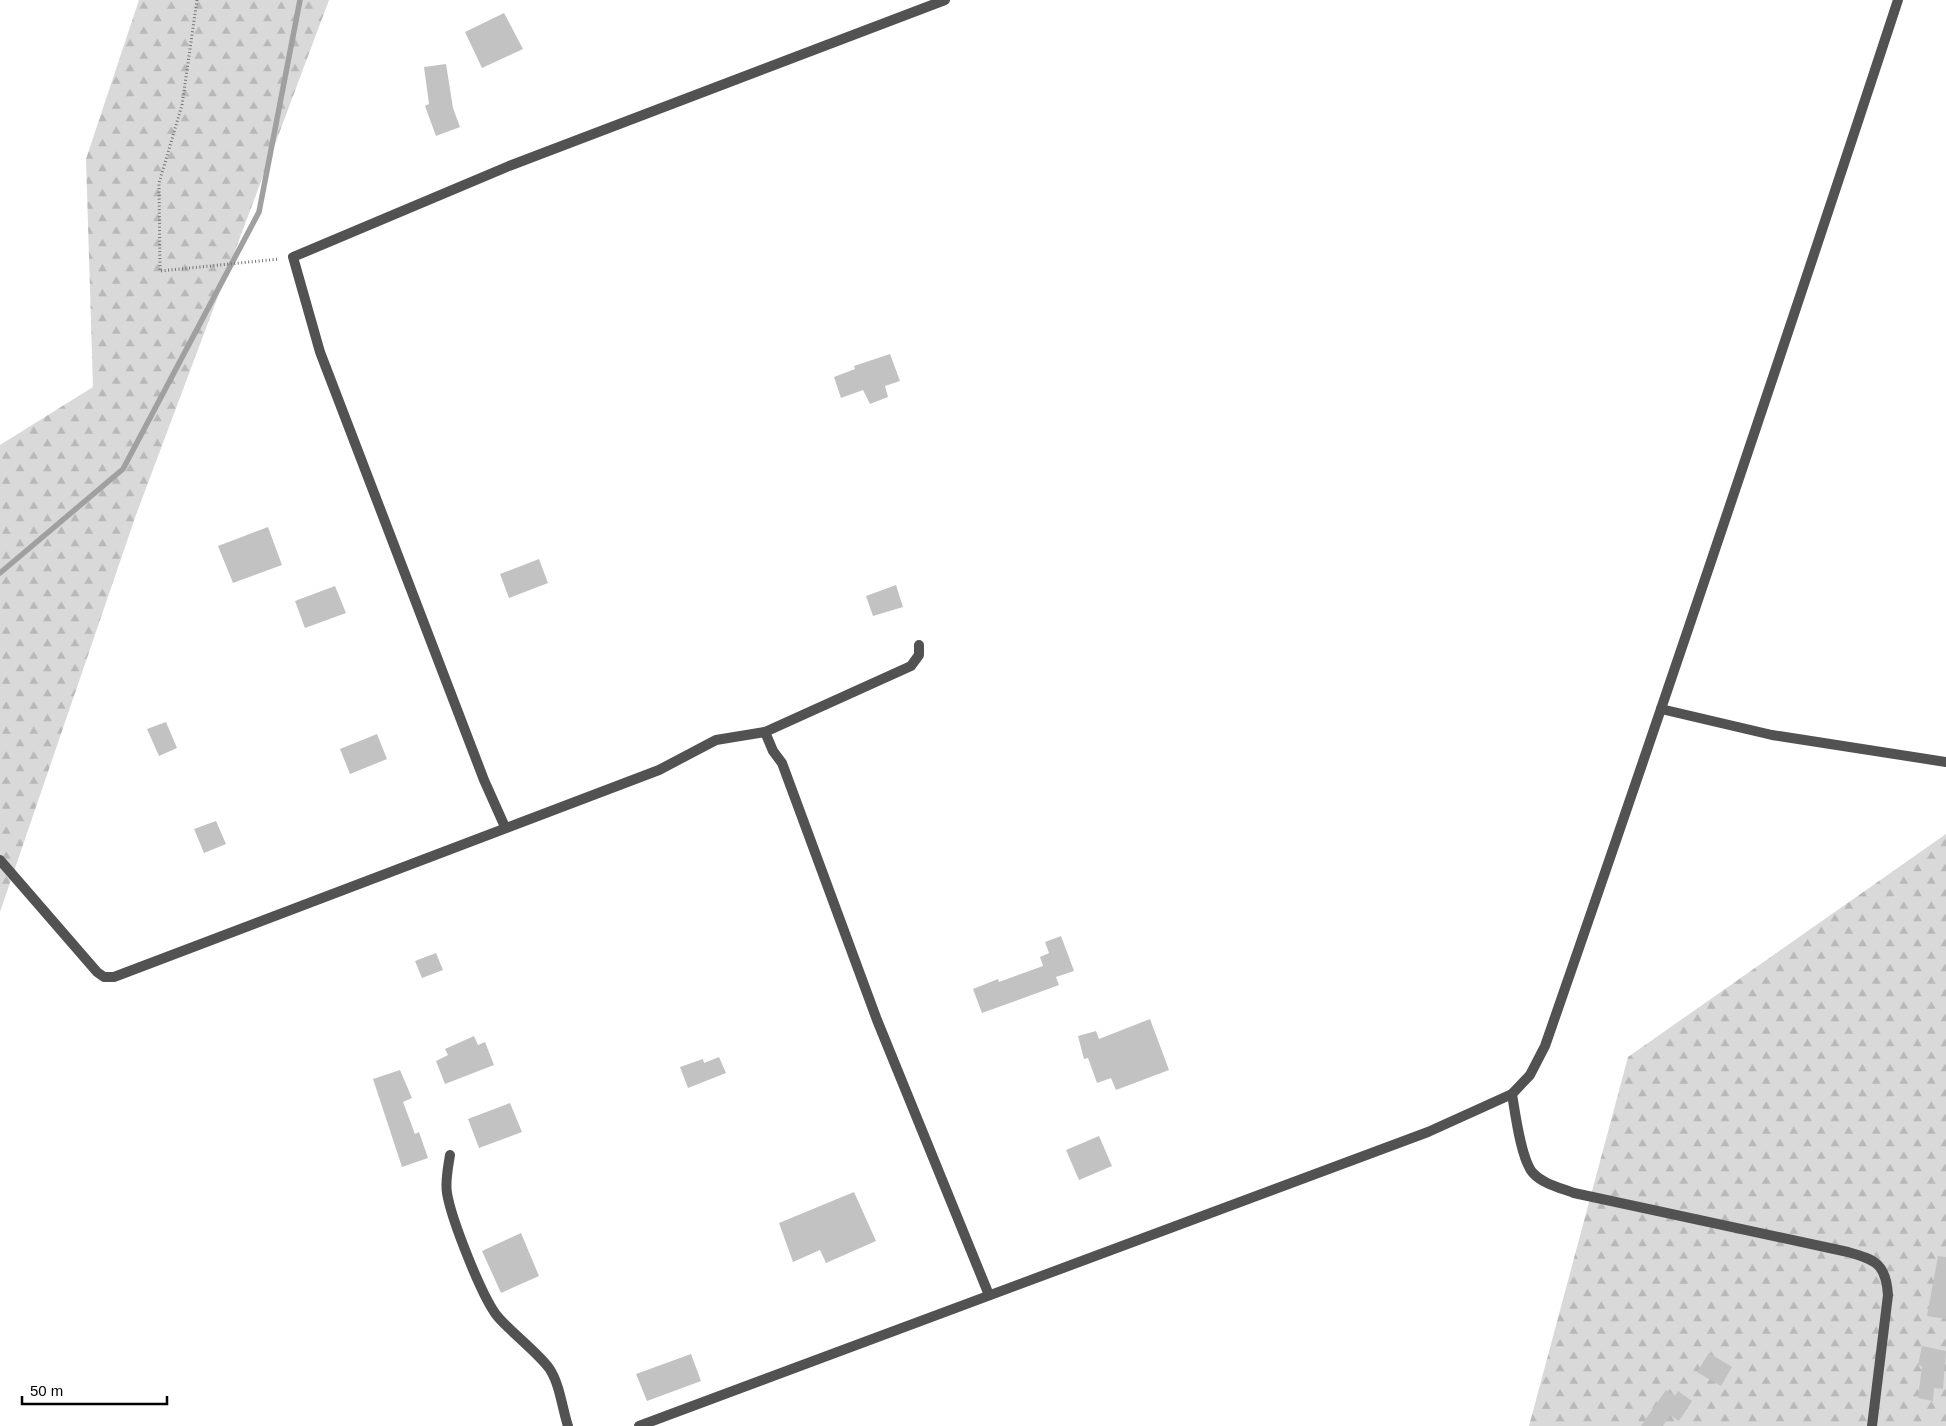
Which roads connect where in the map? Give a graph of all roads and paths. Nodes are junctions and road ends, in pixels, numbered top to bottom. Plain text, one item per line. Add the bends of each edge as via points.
1 (197, 0) edge
2 (945, 0) edge
3 (1898, 0) edge
4 (293, 257) junction
5 (919, 645) dead end
6 (1661, 709) junction
7 (765, 732) junction
8 (1946, 762) edge
9 (505, 828) junction
10 (0, 860) edge
11 (1512, 1094) junction
12 (450, 1155) dead end
13 (989, 1295) junction
14 (568, 1426) edge
15 (639, 1426) edge
16 (1872, 1426) edge

1 - 4 path via 182,105 159,183 160,271
2 - 4 street via 508,166
3 - 6 street
4 - 9 street via 320,352
5 - 7 street via 919,656 911,666
6 - 8 street via 1772,735
6 - 11 street via 1545,1046 1530,1075
7 - 9 street via 716,740 659,770
7 - 13 street via 782,763 877,1020
9 - 10 street via 108,978 97,972
11 - 13 street via 1428,1132
11 - 16 street via 1520,1138 1532,1172 1547,1183 1574,1193 1848,1252 1872,1259 1882,1268 1888,1295
12 - 14 street via 449,1204 486,1297 496,1316 548,1367 555,1379
13 - 15 street

